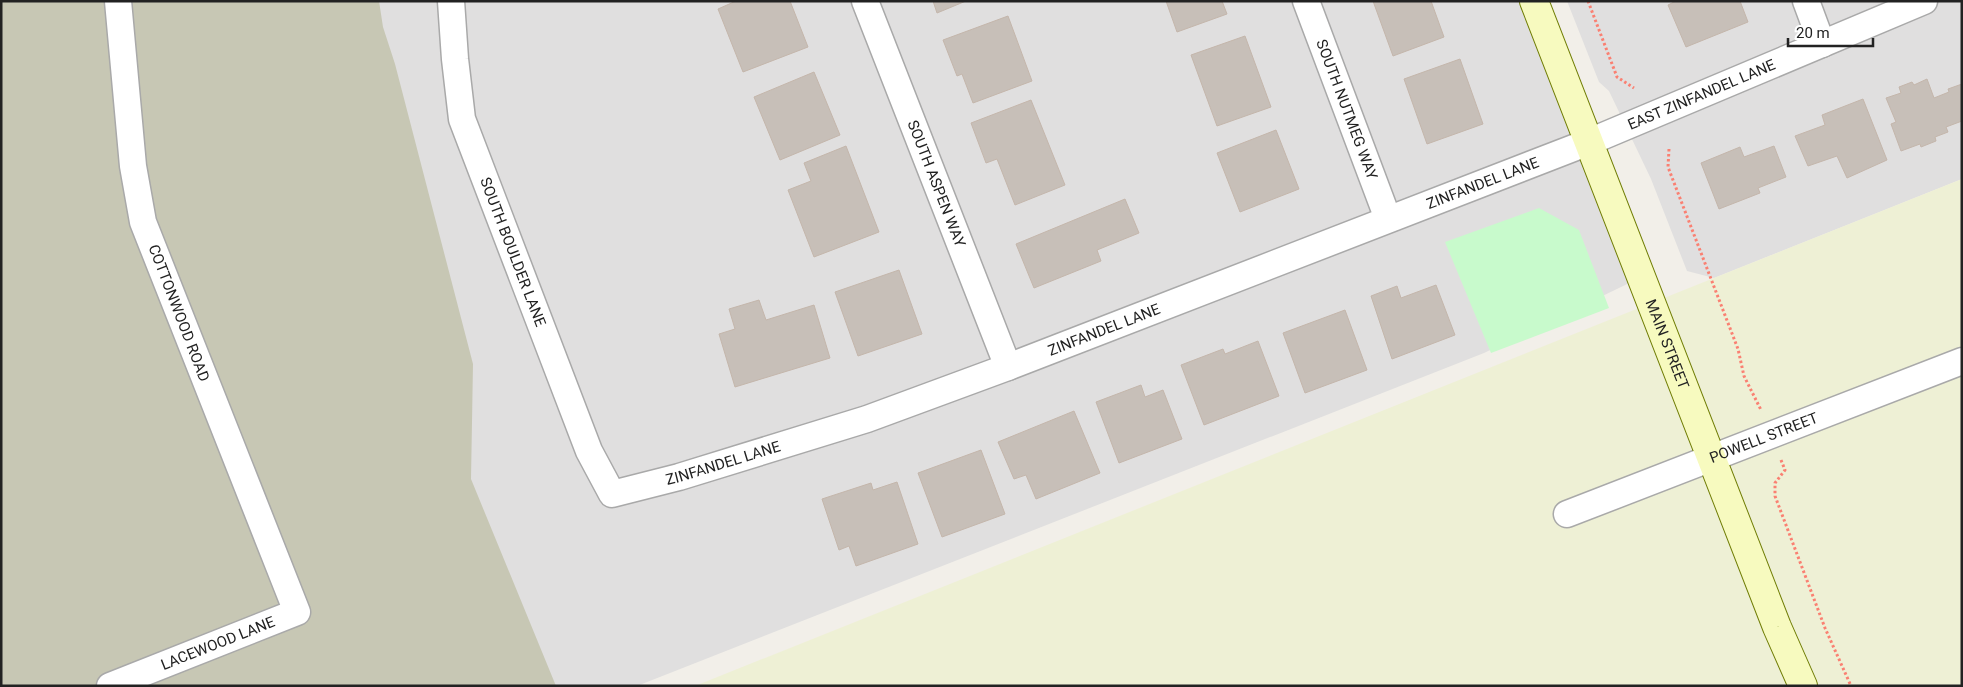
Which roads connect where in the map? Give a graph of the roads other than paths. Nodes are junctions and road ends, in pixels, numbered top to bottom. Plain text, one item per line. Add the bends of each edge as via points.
1 (118, 1) edge
2 (451, 1) edge
3 (865, 1) edge
4 (1306, 1) edge
5 (1534, 1) edge
6 (1806, 1) edge
7 (1924, 1) edge
8 (1822, 44) junction
9 (1589, 142) junction
10 (1388, 219) junction
11 (1962, 361) edge
12 (1008, 367) junction
13 (1712, 458) junction
14 (612, 494) joint
15 (1567, 514) dead end
16 (297, 612) joint
17 (110, 686) edge
18 (1803, 686) edge

1 - 16 street, COTTONWOOD ROAD via 133,166 143,222
2 - 14 street, SOUTH BOULDER LANE via 462,119 588,451
3 - 12 street, SOUTH ASPEN WAY
4 - 10 street, SOUTH NUTMEG WAY
5 - 9 street, MAIN STREET
6 - 8 street
7 - 8 street, EAST ZINFANDEL LANE
8 - 9 street, EAST ZINFANDEL LANE
9 - 10 street, ZINFANDEL LANE
9 - 13 street, MAIN STREET
10 - 12 street, ZINFANDEL LANE
11 - 13 street, POWELL STREET
12 - 14 street, ZINFANDEL LANE via 867,419 679,477
13 - 15 street, POWELL STREET
13 - 18 street, MAIN STREET
16 - 17 street, LACEWOOD LANE

